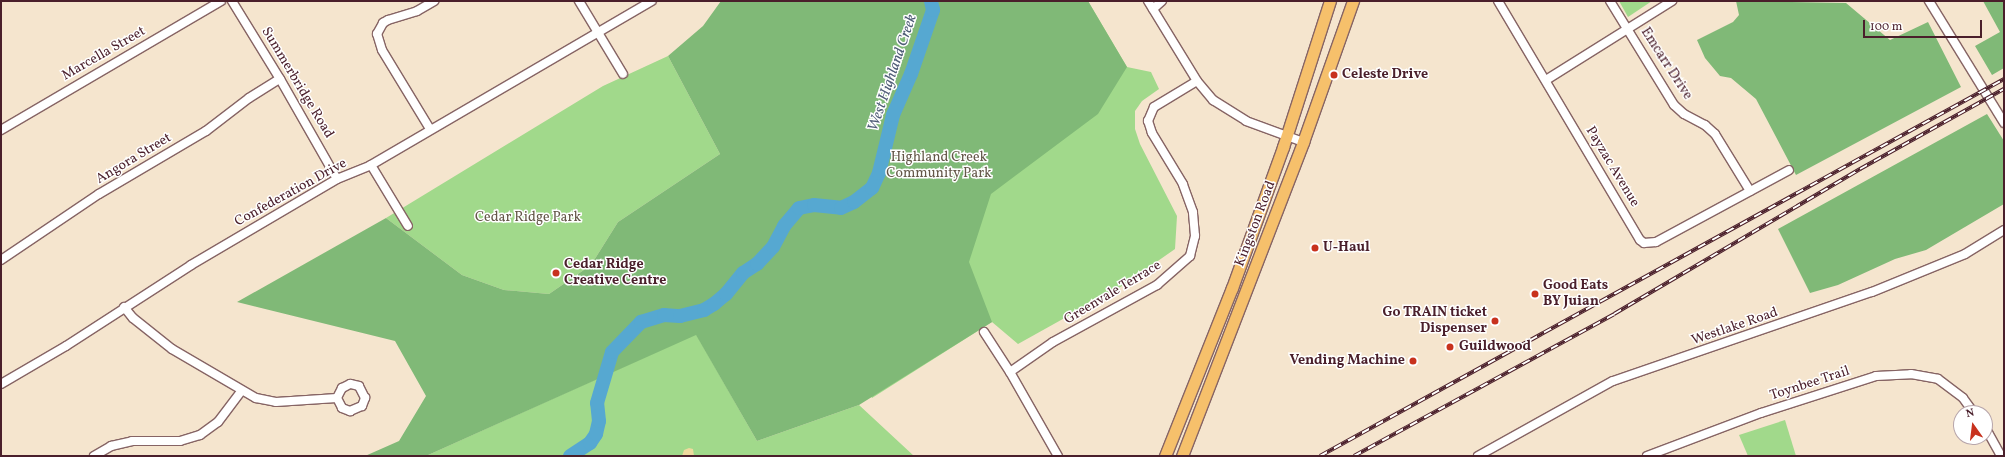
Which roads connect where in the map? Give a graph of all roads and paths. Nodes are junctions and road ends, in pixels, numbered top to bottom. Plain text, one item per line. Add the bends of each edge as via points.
1 (221, 1) edge
2 (232, 1) edge
3 (434, 1) edge
4 (579, 1) edge
5 (652, 1) edge
6 (1148, 1) edge
7 (1162, 1) edge
8 (1330, 1) edge
9 (1352, 1) edge
10 (1498, 1) edge
11 (1610, 1) edge
12 (1672, 1) edge
13 (1929, 1) edge
14 (1153, 9) junction
15 (1628, 30) junction
16 (599, 33) junction
17 (623, 74) dead end
18 (280, 79) junction
19 (1546, 80) junction
20 (1196, 81) junction
21 (2004, 123) edge
22 (1, 130) edge
23 (430, 130) junction
24 (1286, 137) junction
25 (1303, 142) junction
26 (371, 165) junction
27 (1789, 170) dead end
28 (338, 179) junction
29 (1750, 190) junction
30 (408, 226) dead end
31 (2004, 230) edge
32 (1, 260) edge
33 (124, 307) junction
34 (984, 332) dead end
35 (1010, 372) junction
36 (1, 384) edge
37 (241, 390) junction
38 (337, 398) dead end
39 (1968, 405) edge
40 (1993, 442) edge
41 (1167, 453) edge
42 (1183, 453) edge
43 (1658, 454) edge
44 (94, 456) edge
45 (1058, 456) edge
46 (1478, 456) edge
47 (1647, 456) edge
48 (2001, 456) edge

1 - 22 street, Marcella Street
2 - 18 street, Summerbridge Road
3 - 23 street via 417,11 382,23 377,34 382,50
4 - 16 street
5 - 16 street, Confederation Drive
6 - 14 street
7 - 14 street
8 - 24 main road, Kingston Road
9 - 25 main road, Kingston Road
10 - 19 street, Payzac Avenue
11 - 15 street, Emcarr Drive
12 - 15 street
13 - 21 street
14 - 20 street
15 - 19 street
15 - 29 street, Emcarr Drive via 1674,104 1715,134
16 - 17 street
16 - 23 street, Confederation Drive
18 - 28 street, Summerbridge Road
18 - 32 street, Angora Street via 249,98 206,131 99,194
19 - 29 street, Payzac Avenue via 1640,240 1656,242
20 - 24 street via 1225,109 1246,121
20 - 35 street, Greenvale Terrace via 1154,107 1148,121 1152,133 1183,184 1193,212 1195,236 1190,256 1156,285 1054,342
23 - 26 street, Confederation Drive
24 - 25 street
24 - 41 main road, Kingston Road via 1232,288
25 - 42 main road, Kingston Road
26 - 28 street, Confederation Drive
26 - 30 street
27 - 29 street
28 - 33 street, Confederation Drive
31 - 46 street, Westlake Road via 1965,254 1872,292 1613,381
33 - 36 street, Confederation Drive
33 - 37 street via 133,318 172,349
34 - 35 street
35 - 45 street
37 - 38 street via 256,398 276,402
37 - 44 street via 218,422 204,433 180,441 132,441 111,446
39 - 43 street, Toynbee Trail via 1938,379 1911,374 1876,376 1761,413
40 - 48 street
43 - 47 street, Toynbee Trail

